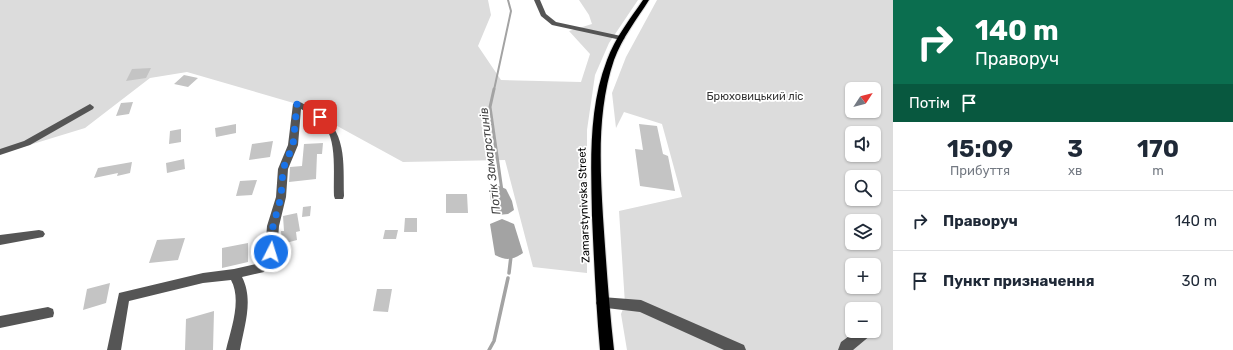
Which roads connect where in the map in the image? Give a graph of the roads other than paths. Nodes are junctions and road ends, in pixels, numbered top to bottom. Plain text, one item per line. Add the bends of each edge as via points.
1 (537, 0) edge
2 (646, 0) edge
3 (621, 38) junction
4 (90, 107) dead end
5 (0, 152) edge
6 (339, 196) dead end
7 (38, 234) dead end
8 (0, 240) edge
9 (234, 274) junction
10 (602, 303) junction
11 (48, 313) dead end
12 (0, 322) edge
13 (857, 338) edge
14 (114, 350) edge
15 (233, 350) edge
16 (607, 350) edge
17 (739, 350) edge
18 (845, 350) edge

1 - 3 street via 542,15 554,24
2 - 3 main road, Zamarstynivska Street
3 - 10 main road, Zamarstynivska Street via 603,84 595,152
4 - 5 street via 28,143
6 - 9 street via 331,128 320,117 297,104 293,145 283,169 281,197 273,226 271,252 260,268
7 - 8 street
9 - 14 street via 203,278 123,297
9 - 15 street via 240,282 241,310
10 - 16 main road, Zamarstynivska Street
10 - 17 street via 641,306
11 - 12 street
13 - 18 street

